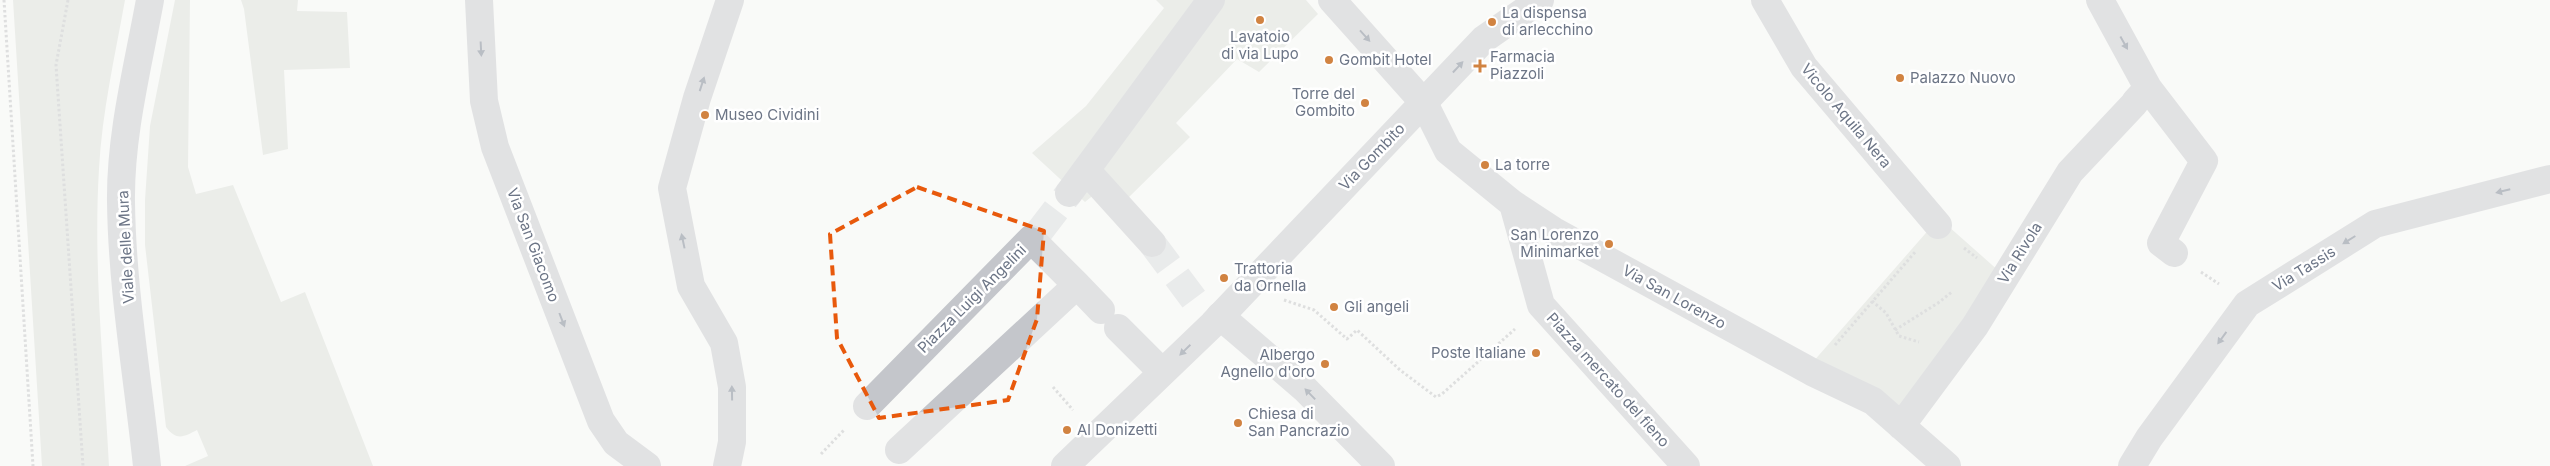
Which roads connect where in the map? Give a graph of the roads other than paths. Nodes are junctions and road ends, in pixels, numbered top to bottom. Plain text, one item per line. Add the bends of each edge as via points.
1 (150, 0) edge
2 (479, 0) edge
3 (730, 0) edge
4 (1211, 0) edge
5 (1332, 0) edge
6 (1540, 0) edge
7 (1765, 0) edge
8 (2100, 0) edge
9 (2141, 96) junction
10 (1424, 103) junction
11 (1086, 170) junction
12 (2550, 178) edge
13 (1069, 193) tunnel mouth
14 (1513, 204) junction
15 (1938, 225) road end
16 (1152, 243) tunnel mouth
17 (2174, 253) road end
18 (1078, 285) junction
19 (1211, 316) junction
20 (1162, 372) junction
21 (867, 406) dead end
22 (1901, 426) junction
23 (899, 450) dead end
24 (147, 466) edge
25 (648, 466) edge
26 (727, 466) edge
27 (1065, 466) edge
28 (1381, 466) edge
29 (1686, 466) edge
30 (1946, 466) edge
31 (2132, 466) edge

1 - 24 street, Viale delle Mura via 131,103 121,200
2 -> 25 street, Via San Giacomo via 484,101 495,147 601,421 616,443
26 -> 3 street via 732,442 732,386 724,343 691,286 672,188 697,98
4 - 11 street
5 -> 10 street, Via San Lorenzo
10 -> 6 street, Via Gombito via 1484,39
7 - 15 street, Vicolo Aquila Nera via 1804,67
8 -> 9 street
9 - 17 street via 2204,161 2160,244
9 - 22 street, Via Rivola via 2070,172 1975,326
10 - 14 street, Via San Lorenzo via 1448,151
10 - 19 street, Via Gombito via 1259,275
11 - 13 street
11 - 16 street
12 -> 31 street, Via Tassis via 2375,224 2247,304
14 - 22 street, Via San Lorenzo via 1554,232 1812,372 1873,401
14 - 29 street, Piazza mercato del fieno via 1541,305
18 - 20 street, Piazza Luigi Angelini
18 - 21 street, Piazza Luigi Angelini via 1031,239
18 - 23 street
19 -> 20 street, Via Gombito
28 -> 19 street via 1304,388
20 - 27 street, Via Gombito
22 - 30 street, Via San Lorenzo

